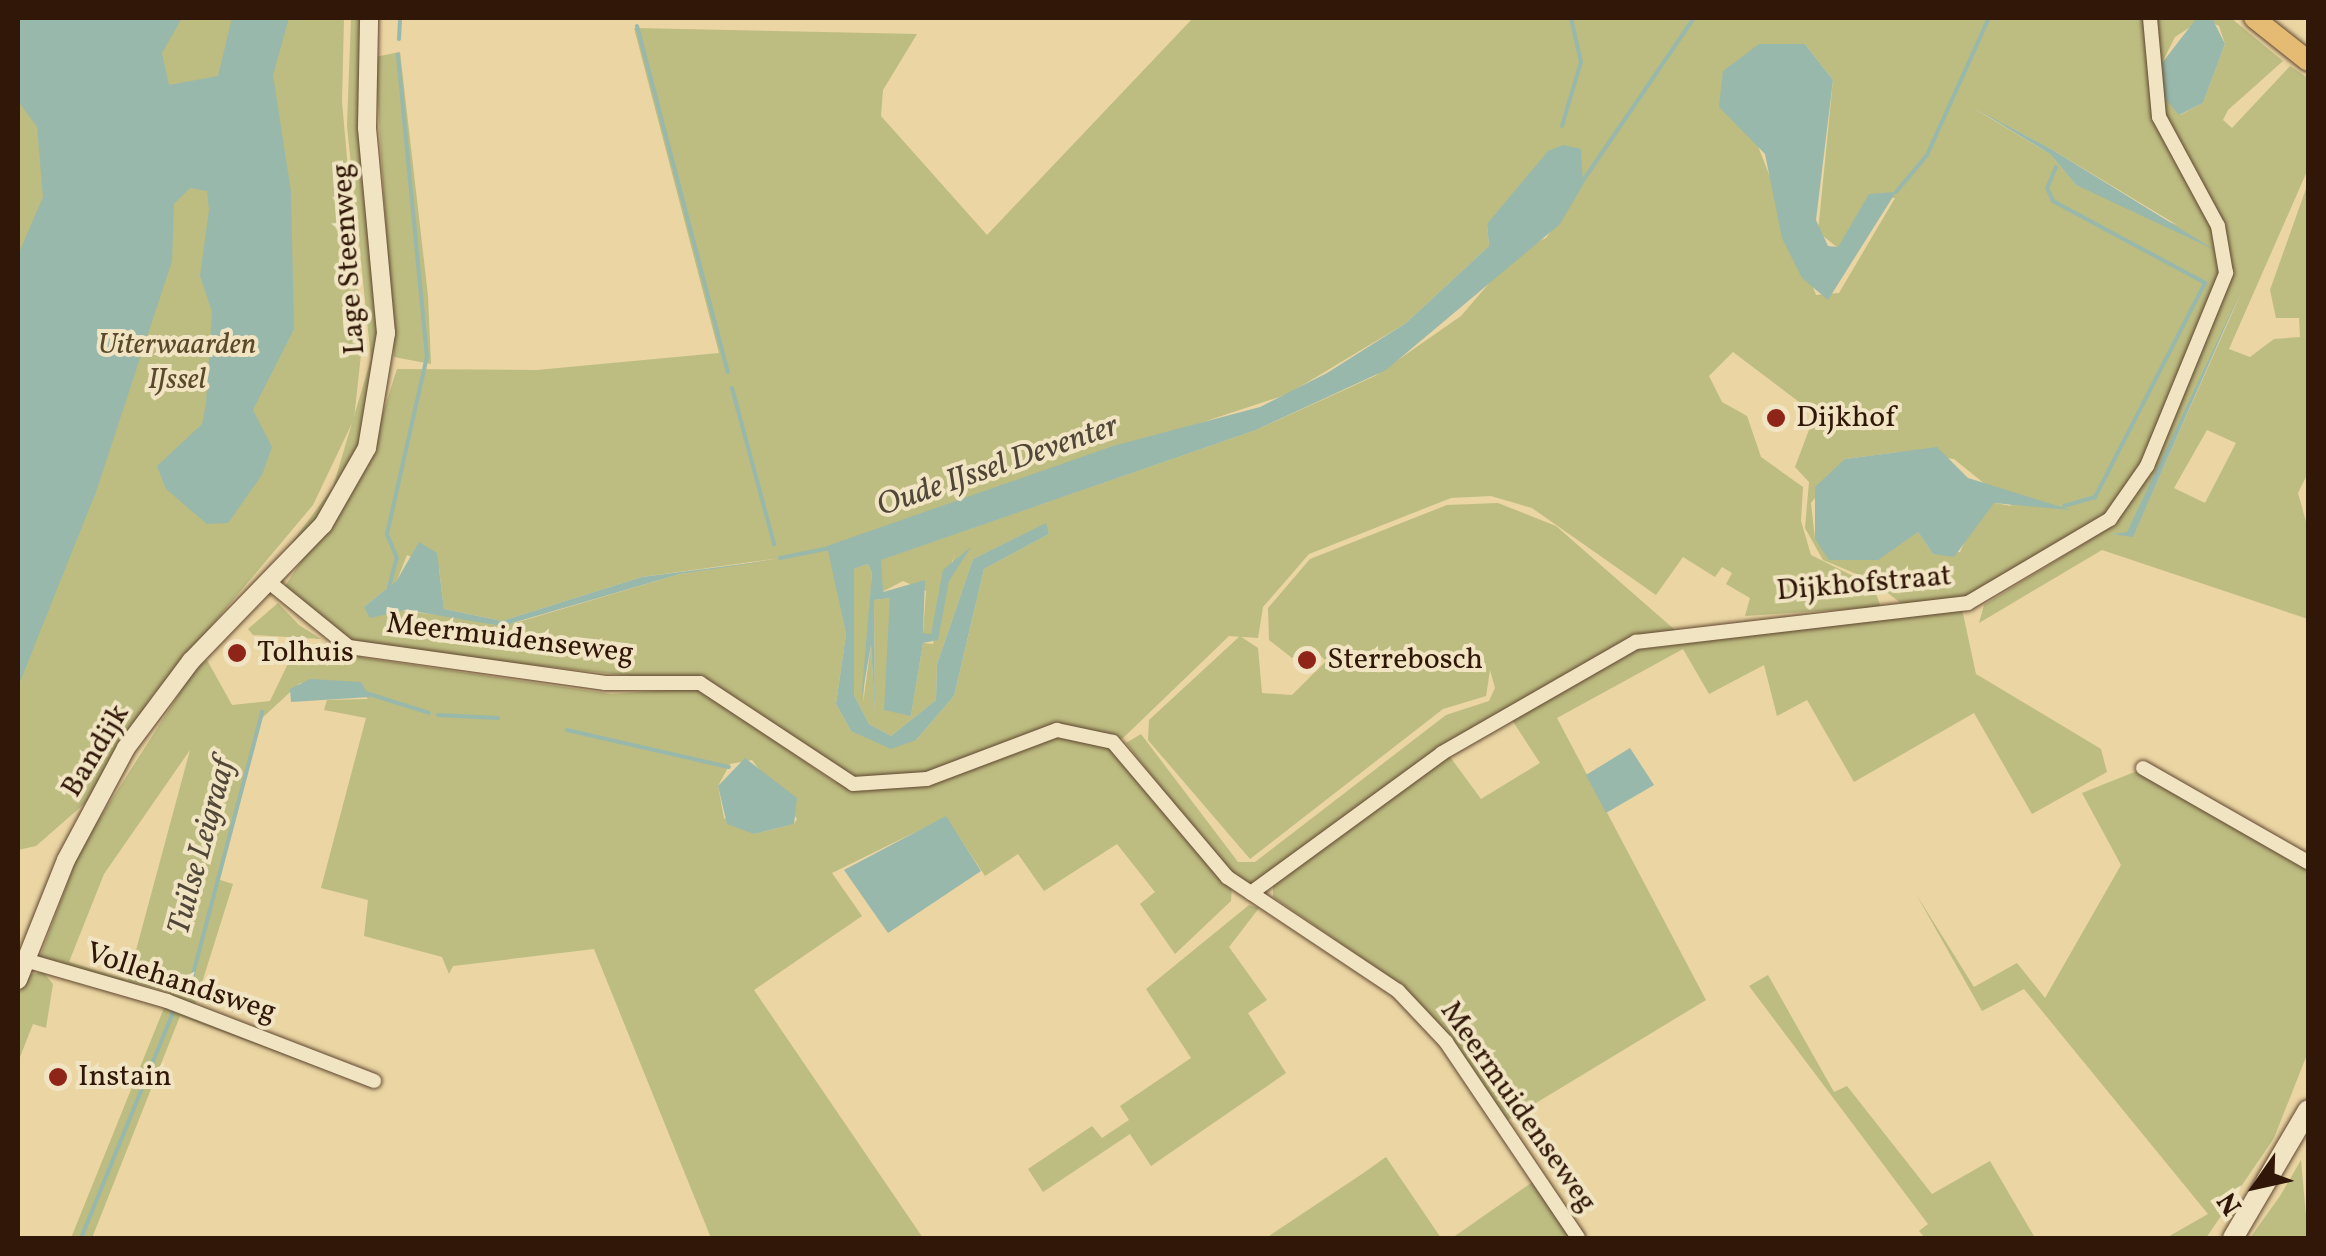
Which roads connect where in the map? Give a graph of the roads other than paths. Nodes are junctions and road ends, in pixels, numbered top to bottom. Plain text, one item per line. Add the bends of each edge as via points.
1 (369, 18) edge
2 (2150, 18) edge
3 (2254, 18) edge
4 (2308, 60) edge
5 (269, 582) junction
6 (2143, 768) dead end
7 (2308, 862) edge
8 (1251, 893) junction
9 (25, 960) junction
10 (18, 980) edge
11 (374, 1081) dead end
12 (2308, 1110) edge
13 (1578, 1238) edge
14 (2234, 1238) edge

1 - 5 street, Lage Steenweg via 367,128 386,333 380,397 344,496
2 - 8 street, Dijkhofstraat via 2159,117 2218,226 2226,274 2147,466 2110,519 1968,603 1802,616 1636,642 1442,753
3 - 4 main road
5 - 8 street, Meermuidenseweg via 349,647 605,683 700,683 854,784 927,779 1058,730 1098,734 1132,758 1211,862
5 - 9 street, Bandijk via 191,661 126,748
6 - 7 street
8 - 13 street, Meermuidenseweg via 1398,991 1446,1042
9 - 10 street, Bandijk
9 - 11 street, Vollehandsweg via 167,1001
12 - 14 main road

